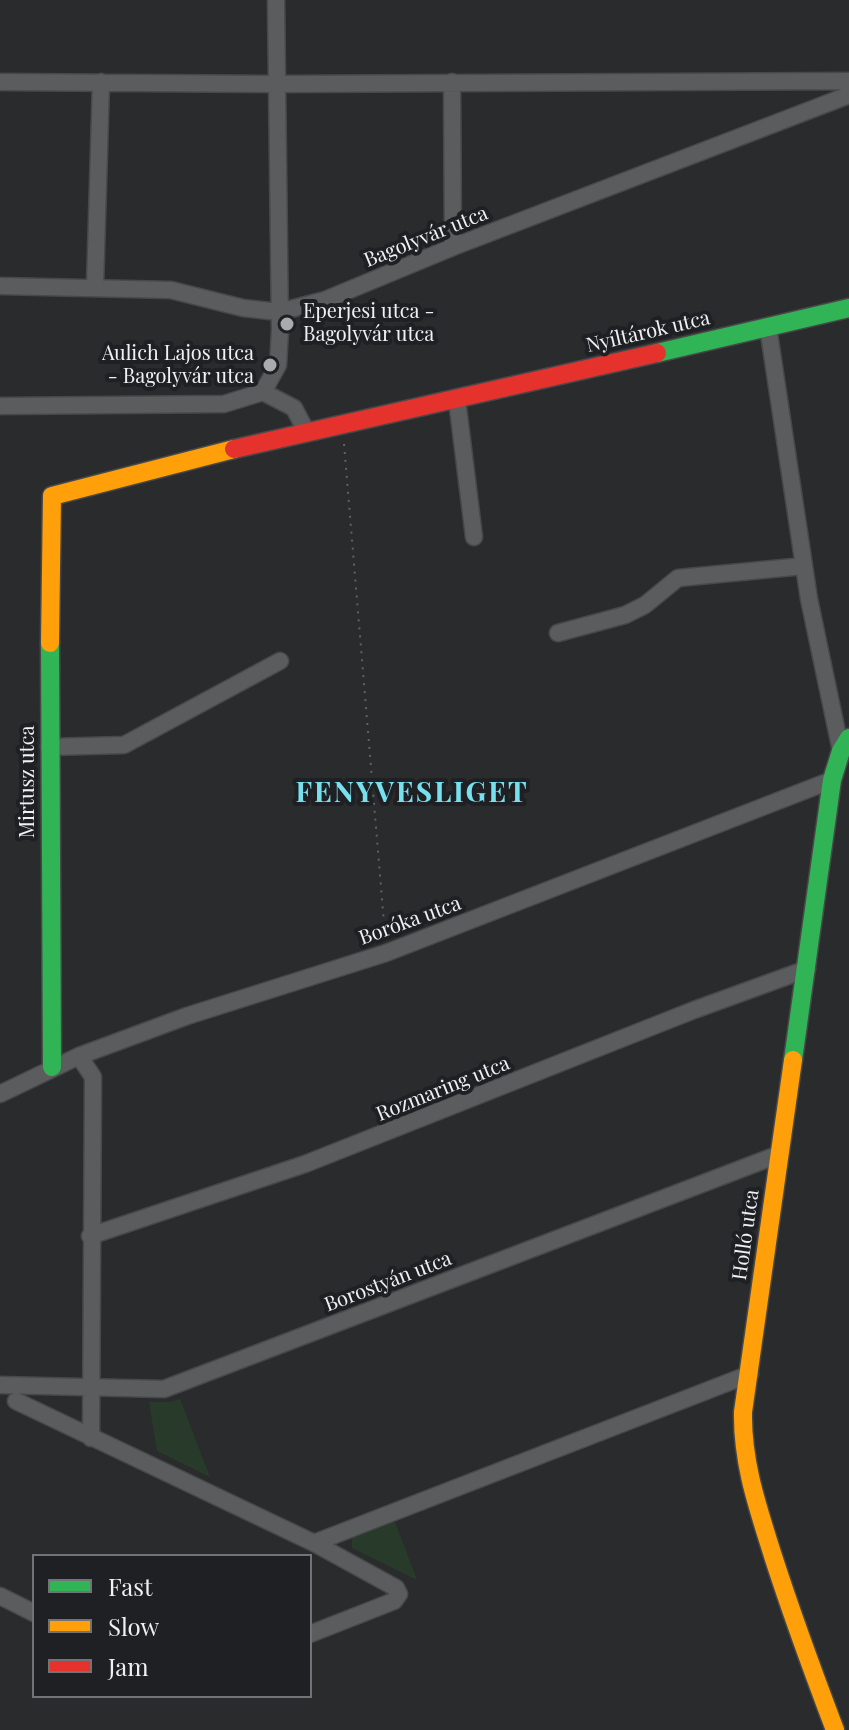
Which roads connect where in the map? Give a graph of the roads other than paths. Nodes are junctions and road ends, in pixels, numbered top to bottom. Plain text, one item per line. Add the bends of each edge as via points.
1 (276, 0) edge
2 (849, 81) edge
3 (0, 82) edge
4 (101, 82) junction
5 (452, 82) junction
6 (277, 84) junction
7 (849, 95) edge
8 (453, 247) junction
9 (0, 286) edge
10 (95, 286) junction
11 (849, 308) edge
12 (279, 312) junction
13 (768, 327) junction
14 (263, 392) junction
15 (457, 400) junction
16 (0, 406) edge
17 (306, 431) junction
18 (52, 496) joint
19 (474, 537) dead end
20 (804, 566) junction
21 (558, 633) dead end
22 (280, 661) dead end
23 (845, 744) edge
24 (49, 747) junction
25 (832, 780) junction
26 (807, 969) junction
27 (79, 1056) junction
28 (52, 1067) junction
29 (0, 1094) edge
30 (780, 1154) junction
31 (90, 1236) junction
32 (750, 1374) junction
33 (0, 1385) edge
34 (91, 1386) junction
35 (16, 1401) dead end
36 (91, 1438) junction
37 (314, 1543) junction
38 (0, 1596) edge
39 (32, 1612) edge
40 (312, 1633) edge
41 (835, 1730) edge

1 - 6 street
2 - 5 street
3 - 4 street
4 - 6 street
4 - 10 street
5 - 6 street
5 - 8 street
6 - 12 street
7 - 8 street, Bagolyvár utca
8 - 12 street, Bagolyvár utca via 325,300
9 - 10 street, Bagolyvár utca
10 - 12 street, Bagolyvár utca via 171,290
11 - 13 street, Nyíltárok utca
12 - 14 street via 278,365
13 - 15 street, Nyíltárok utca
13 - 20 street
14 - 16 street via 224,404
14 - 17 street via 294,408
15 - 17 street, Nyíltárok utca
15 - 19 street
17 - 18 street, Nyíltárok utca
18 - 24 street, Mirtusz utca
20 - 21 street via 678,578 625,615
20 - 23 street
22 - 24 street via 124,745
23 - 25 street, Holló utca
24 - 28 street, Mirtusz utca
25 - 26 street, Holló utca
25 - 27 street, Boróka utca via 386,953
26 - 30 street, Holló utca
26 - 31 street, Rozmaring utca via 305,1164
27 - 28 street, Boróka utca
27 - 31 street via 93,1077
28 - 29 street, Boróka utca
30 - 32 street, Holló utca
30 - 34 street, Borostyán utca via 164,1389
31 - 34 street
32 - 37 street
32 - 41 street, Holló utca via 742,1436 746,1473
33 - 34 street, Borostyán utca
34 - 36 street
35 - 36 street
36 - 37 street
37 - 40 street via 399,1594 394,1601
38 - 39 street

